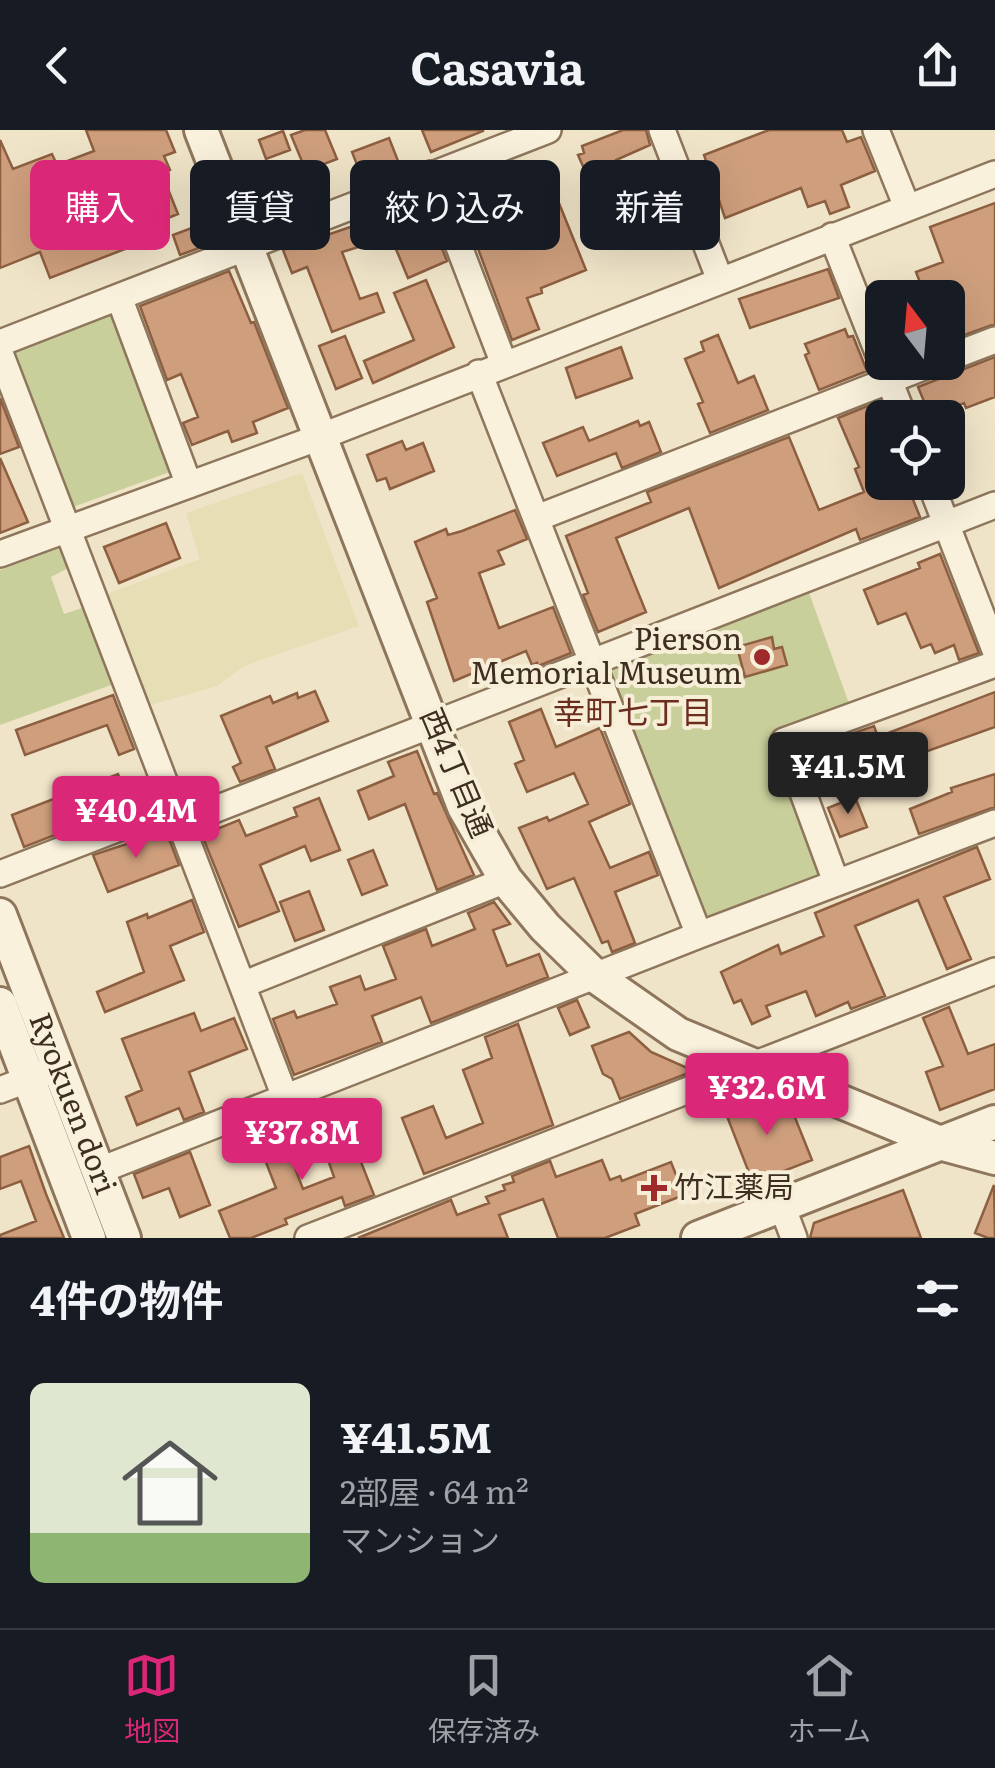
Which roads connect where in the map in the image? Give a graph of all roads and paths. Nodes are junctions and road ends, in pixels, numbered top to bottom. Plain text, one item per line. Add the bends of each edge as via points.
1 (201, 130) edge
2 (548, 130) edge
3 (662, 130) edge
4 (876, 130) edge
5 (213, 160) edge
6 (468, 160) edge
7 (995, 174) edge
8 (907, 207) junction
9 (832, 236) junction
10 (240, 250) edge
11 (249, 250) edge
12 (460, 250) edge
13 (720, 280) junction
14 (119, 297) junction
15 (865, 319) edge
16 (995, 340) edge
17 (0, 343) edge
18 (965, 351) edge
19 (0, 353) edge
20 (504, 364) junction
21 (479, 373) junction
22 (889, 380) joint
23 (897, 400) edge
24 (320, 437) junction
25 (189, 484) junction
26 (937, 500) edge
27 (995, 505) edge
28 (537, 518) junction
29 (946, 524) junction
30 (66, 530) junction
31 (0, 554) edge
32 (995, 650) edge
33 (594, 660) junction
34 (995, 664) edge
35 (435, 725) junction
36 (176, 815) junction
37 (995, 822) edge
38 (0, 874) edge
39 (506, 880) junction
40 (836, 882) junction
41 (0, 915) edge
42 (699, 935) junction
43 (995, 971) edge
44 (595, 976) junction
45 (242, 985) junction
46 (0, 1004) edge
47 (753, 1068) junction
48 (29, 1079) edge
49 (285, 1097) junction
50 (995, 1122) edge
51 (943, 1144) junction
52 (995, 1158) edge
53 (98, 1171) junction
54 (782, 1206) junction
55 (89, 1238) edge
56 (124, 1238) edge
57 (308, 1238) edge
58 (698, 1238) edge
59 (794, 1238) edge

1 - 5 street, 西4丁目通
2 - 6 street
3 - 13 street
4 - 8 street
7 - 8 street
8 - 9 street
9 - 13 street
9 - 15 street
10 - 14 street
11 - 24 street, 西4丁目通
12 - 20 street
13 - 20 street
14 - 17 street
14 - 25 street
16 - 18 street
19 - 30 street
20 - 21 street
21 - 24 street
21 - 28 street
22 - 23 street
22 - 28 street
24 - 25 street
24 - 35 street, 西4丁目通
25 - 30 street
26 - 29 street
27 - 29 street
28 - 33 street
29 - 32 street
29 - 33 street
30 - 31 street
30 - 36 street
33 - 35 street
33 - 42 street
34 - 40 street via 784,741
35 - 36 street
35 - 39 street, 西4丁目通 via 464,807
36 - 38 street
36 - 45 street
37 - 40 street
39 - 44 street, 西4丁目通
39 - 45 street
40 - 42 street
41 - 48 street, Ryokuen dori
42 - 44 street
43 - 47 street
44 - 47 street, 西4丁目通 via 678,1034
44 - 49 street
45 - 49 street
46 - 48 street, Ryokuen dori
47 - 51 street, 西4丁目通
47 - 57 street
48 - 53 street, Ryokuen dori
48 - 55 street, Ryokuen dori
49 - 53 street
50 - 51 street
51 - 52 street, 西4丁目通
51 - 54 street
53 - 56 street, Ryokuen dori
54 - 58 street
54 - 59 street

